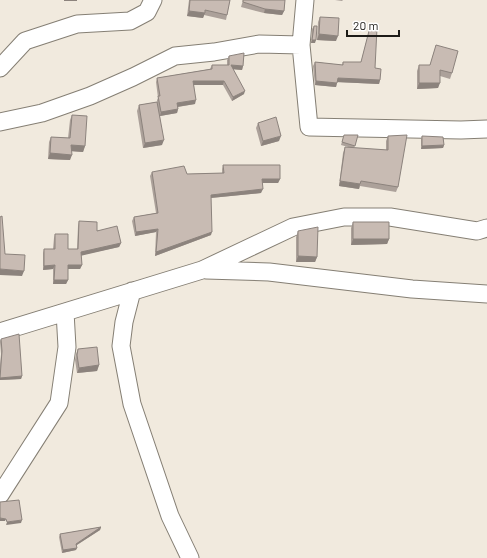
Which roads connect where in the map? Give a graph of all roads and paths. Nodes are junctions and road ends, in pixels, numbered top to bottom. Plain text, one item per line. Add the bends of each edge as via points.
1 (153, 0) edge
2 (305, 0) edge
3 (300, 46) junction
4 (0, 68) edge
5 (0, 122) edge
6 (487, 129) edge
7 (487, 228) edge
8 (202, 270) junction
9 (132, 291) junction
10 (487, 294) edge
11 (65, 312) junction
12 (0, 332) edge
13 (0, 495) edge
14 (190, 558) edge

1 - 4 street via 147,12 130,21 77,24 25,41
2 - 3 street
3 - 5 street via 259,44 175,56 90,96 42,113
3 - 6 street via 309,126
7 - 8 street via 477,231 390,217 344,218 293,227
8 - 9 street
8 - 10 street via 269,272 412,289
9 - 11 street
9 - 14 street via 121,346 132,404 170,516
11 - 12 street
11 - 13 street via 67,347 59,403

